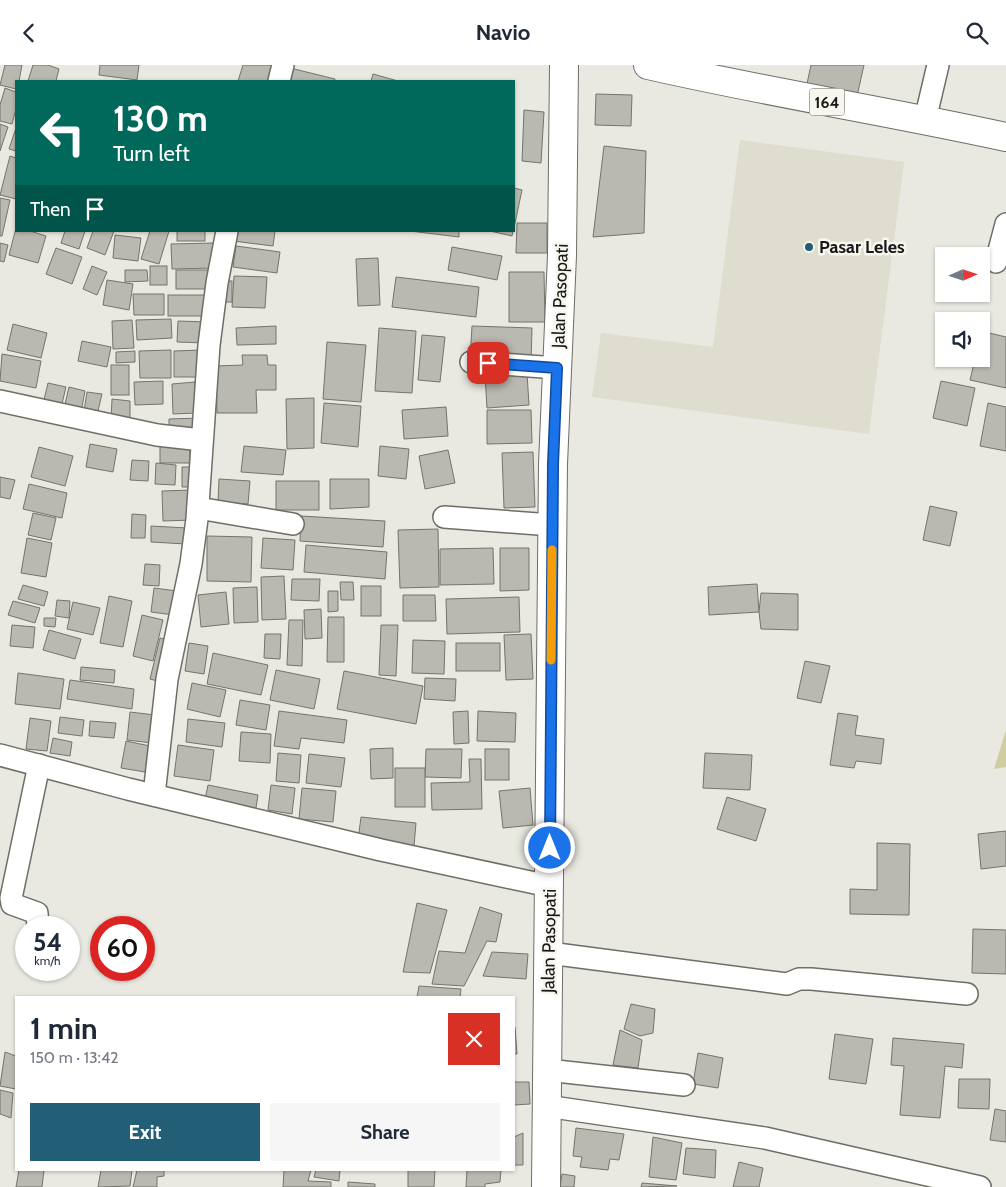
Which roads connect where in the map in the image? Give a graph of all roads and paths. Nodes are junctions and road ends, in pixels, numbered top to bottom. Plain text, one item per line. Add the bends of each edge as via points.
1 (283, 65) edge
2 (564, 65) edge
3 (648, 65) edge
4 (938, 65) edge
5 (730, 74) edge
6 (279, 80) edge
7 (925, 120) junction
8 (1006, 137) edge
9 (1006, 224) edge
10 (226, 232) edge
11 (996, 262) dead end
12 (471, 362) dead end
13 (557, 368) junction
14 (0, 401) edge
15 (202, 440) junction
16 (198, 508) junction
17 (444, 517) dead end
18 (293, 524) dead end
19 (552, 525) junction
20 (0, 755) edge
21 (40, 765) junction
22 (154, 795) junction
23 (549, 886) junction
24 (37, 916) edge
25 (549, 953) junction
26 (967, 994) dead end
27 (546, 1070) junction
28 (684, 1085) dead end
29 (546, 1106) junction
30 (546, 1187) edge
31 (980, 1187) edge

1 - 6 street
2 - 13 main road, Jalan Pasopati
3 - 5 main road, 164
4 - 7 street
5 - 7 main road, 164
7 - 8 main road, 164
9 - 11 street
10 - 15 street via 209,345
12 - 13 street
13 - 19 main road, Jalan Pasopati
14 - 15 street via 157,435
15 - 16 street
16 - 18 street
16 - 22 street via 191,564 167,679
17 - 19 street
19 - 23 main road, Jalan Pasopati
20 - 21 street
21 - 22 street
21 - 24 street via 11,899 16,907 37,913
22 - 23 street via 381,850
23 - 25 main road, Jalan Pasopati
25 - 26 street via 787,984 799,979 812,979
25 - 27 main road, Jalan Pasopati
27 - 28 street
27 - 29 main road, Jalan Pasopati
29 - 30 main road, Jalan Pasopati
29 - 31 street via 765,1138

